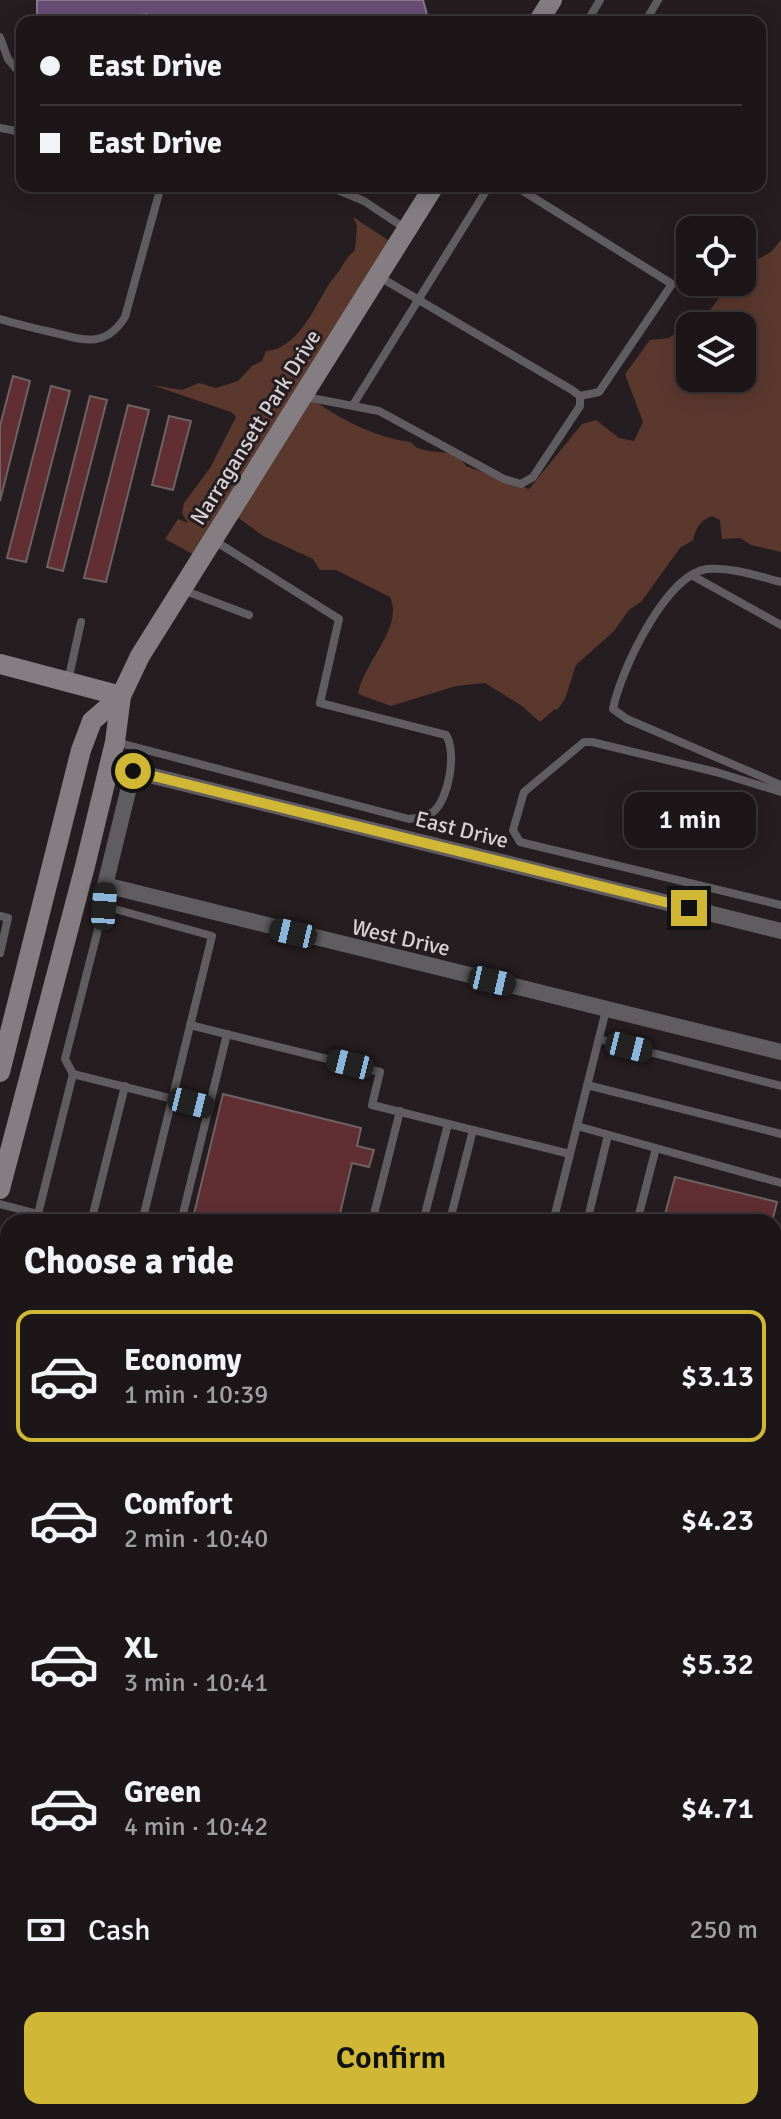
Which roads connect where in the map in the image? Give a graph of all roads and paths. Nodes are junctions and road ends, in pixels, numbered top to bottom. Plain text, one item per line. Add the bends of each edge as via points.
1 (0, 37) edge
2 (16, 69) edge
3 (159, 192) edge
4 (342, 192) edge
5 (430, 192) edge
6 (485, 192) edge
7 (525, 192) edge
8 (406, 229) junction
9 (378, 275) junction
10 (419, 300) junction
11 (0, 319) edge
12 (580, 396) junction
13 (302, 397) junction
14 (353, 405) junction
15 (212, 539) junction
16 (693, 576) junction
17 (781, 582) edge
18 (183, 589) junction
19 (249, 615) dead end
20 (81, 622) dead end
21 (781, 625) edge
22 (0, 664) edge
23 (67, 682) junction
24 (121, 696) junction
25 (115, 742) junction
26 (781, 785) edge
27 (781, 792) edge
28 (105, 885) junction
29 (781, 905) edge
30 (104, 906) junction
31 (0, 916) edge
32 (781, 931) edge
33 (0, 953) edge
34 (607, 1008) junction
35 (190, 1025) junction
36 (227, 1034) junction
37 (599, 1039) junction
38 (781, 1052) edge
39 (0, 1072) edge
40 (73, 1074) junction
41 (587, 1085) junction
42 (125, 1086) junction
43 (781, 1086) edge
44 (172, 1098) junction
45 (209, 1108) junction
46 (400, 1111) junction
47 (448, 1124) junction
48 (577, 1126) junction
49 (473, 1130) junction
50 (781, 1134) edge
51 (608, 1135) junction
52 (656, 1148) junction
53 (570, 1154) junction
54 (781, 1183) edge
55 (0, 1189) edge
56 (0, 1204) edge
57 (26, 1214) edge
58 (38, 1214) edge
59 (93, 1214) edge
60 (144, 1214) edge
61 (183, 1214) edge
62 (374, 1214) edge
63 (425, 1214) edge
64 (452, 1214) edge
65 (555, 1214) edge
66 (589, 1214) edge
67 (639, 1214) edge

1 - 2 lane
3 - 11 lane via 117,330 87,341
4 - 8 lane
5 - 8 street, Narragansett Park Drive
6 - 10 lane
7 - 12 lane via 672,284 599,392
8 - 9 street, Narragansett Park Drive
9 - 10 lane
9 - 13 street, Narragansett Park Drive
10 - 12 lane
10 - 14 lane
12 - 14 lane via 580,406 533,477 521,484 379,411
13 - 14 lane
13 - 15 street, Narragansett Park Drive
15 - 18 street, Narragansett Park Drive
15 - 25 lane via 339,619 320,703 446,735 452,743 452,761 442,802 425,817 409,819
16 - 17 lane via 705,569 740,571
16 - 21 lane
16 - 26 lane via 671,591 653,616 613,709
18 - 19 lane
18 - 24 street, Narragansett Park Drive
20 - 23 lane
22 - 23 street
23 - 24 street
24 - 25 street, Narragansett Park Drive
24 - 39 street, Narragansett Park Drive via 92,721 81,750
25 - 55 street, Narragansett Park Drive
27 - 29 lane via 584,742 524,792 513,830 520,842
28 - 30 lane
28 - 32 street, East Drive via 133,771
28 - 34 street, West Drive
30 - 35 lane via 212,936
30 - 40 lane via 65,1059
31 - 33 lane via 8,918
34 - 37 lane
34 - 38 street, West Drive
35 - 36 lane
35 - 44 lane
36 - 45 lane
36 - 46 lane via 380,1072 372,1105
37 - 41 lane
37 - 43 lane
40 - 42 lane
40 - 58 lane
41 - 48 lane
41 - 50 lane
42 - 44 lane
42 - 59 lane
44 - 45 lane
44 - 60 lane
45 - 61 lane
46 - 47 lane
46 - 62 lane
47 - 49 lane
47 - 63 lane
48 - 51 lane
48 - 53 lane
49 - 53 lane
49 - 64 lane
51 - 52 lane
51 - 66 lane
52 - 54 lane
52 - 67 lane
53 - 65 lane
56 - 57 lane

